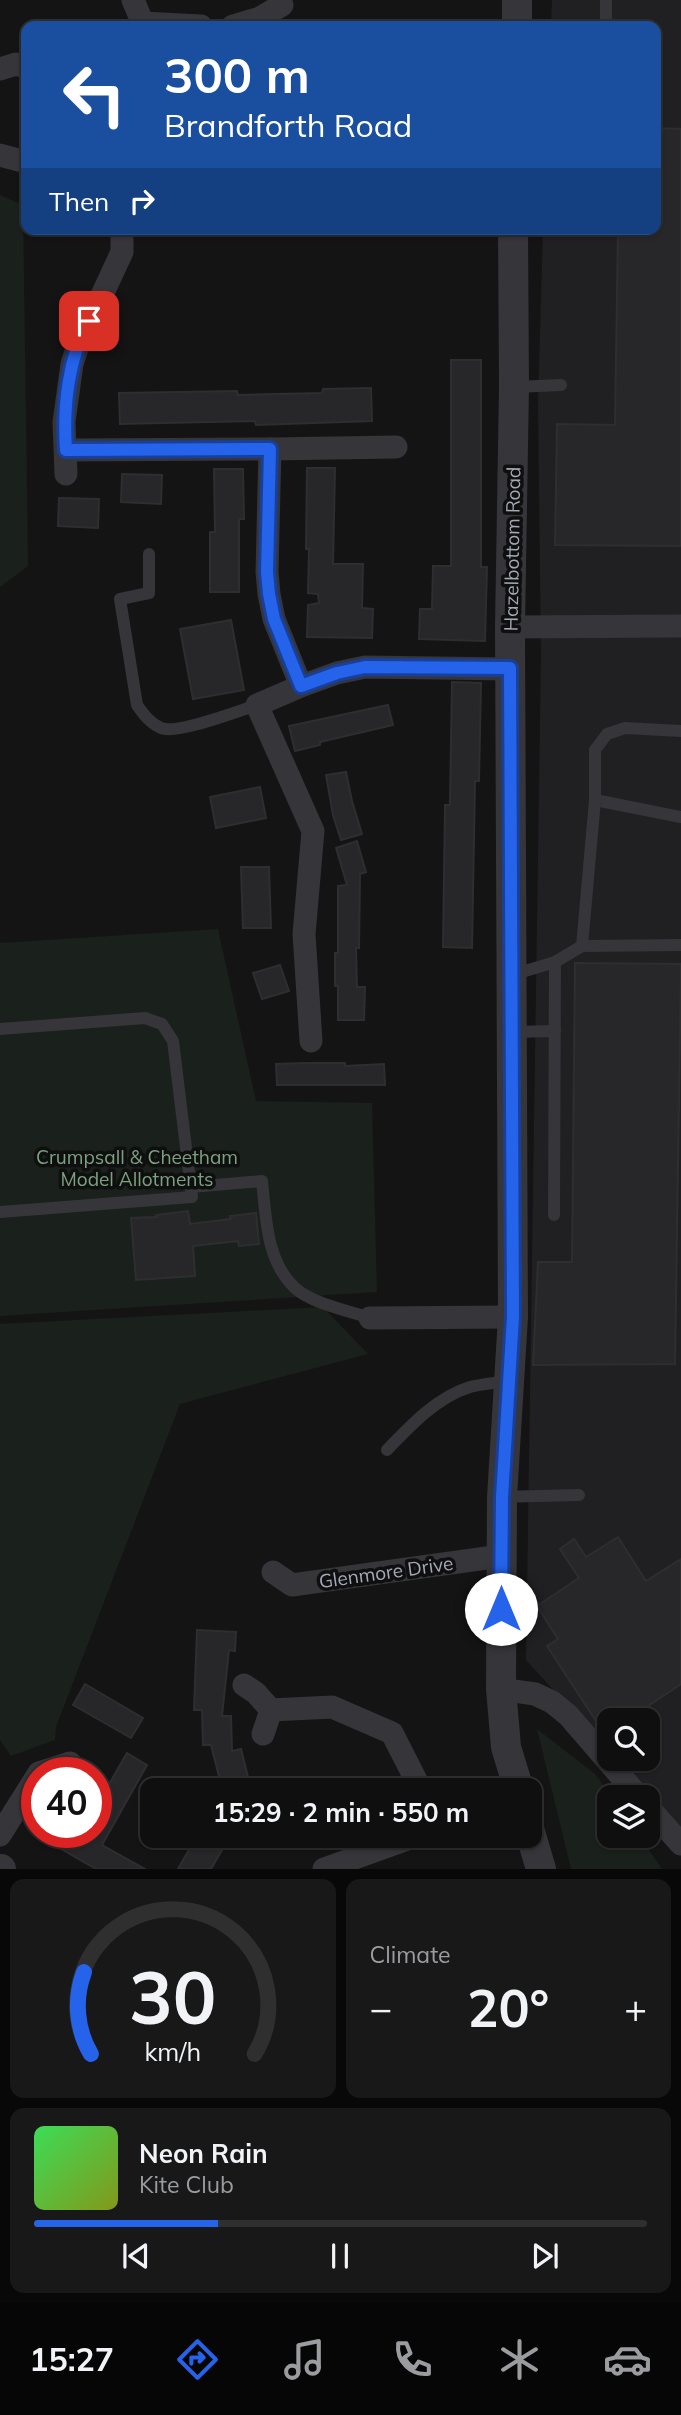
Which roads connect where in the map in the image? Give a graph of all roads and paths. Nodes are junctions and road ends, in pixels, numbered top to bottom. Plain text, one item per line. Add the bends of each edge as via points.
1 (133, 0) edge
2 (517, 0) edge
3 (606, 0) edge
4 (282, 5) dead end
5 (606, 19) dead end
6 (141, 21) edge
7 (250, 21) edge
8 (517, 21) edge
9 (21, 66) edge
10 (0, 69) edge
11 (0, 155) edge
12 (21, 161) edge
13 (122, 235) edge
14 (513, 235) edge
15 (561, 385) dead end
16 (514, 387) junction
17 (396, 447) dead end
18 (270, 449) junction
19 (66, 450) junction
20 (66, 474) dead end
21 (149, 554) dead end
22 (681, 626) edge
23 (510, 627) junction
24 (510, 668) junction
25 (301, 686) junction
26 (257, 705) junction
27 (681, 730) edge
28 (595, 800) junction
29 (681, 817) edge
30 (681, 945) edge
31 (582, 946) junction
32 (555, 962) junction
33 (512, 975) junction
34 (0, 1029) edge
35 (555, 1031) junction
36 (512, 1032) junction
37 (310, 1041) dead end
38 (191, 1186) junction
39 (0, 1212) edge
40 (554, 1215) dead end
41 (513, 1317) junction
42 (370, 1318) joint
43 (509, 1381) junction
44 (387, 1450) dead end
45 (579, 1495) dead end
46 (502, 1497) junction
47 (501, 1556) junction
48 (273, 1572) dead end
49 (244, 1685) dead end
50 (501, 1689) junction
51 (271, 1710) junction
52 (263, 1734) dead end
53 (415, 1778) edge
54 (515, 1778) edge
55 (629, 1785) edge
56 (21, 1802) edge
57 (660, 1820) edge
58 (0, 1835) edge
59 (681, 1844) edge
60 (383, 1848) edge
61 (535, 1848) edge
62 (324, 1869) edge
63 (541, 1869) edge

1 - 6 street
2 - 8 street
3 - 5 lane
4 - 7 street
9 - 10 street
11 - 12 street
13 - 19 street via 122,252 82,333 72,364 64,422
14 - 16 street, Hazelbottom Road
15 - 16 lane
16 - 23 street, Hazelbottom Road
17 - 18 street
18 - 19 street
18 - 25 street via 269,594
19 - 20 street
21 - 26 lane via 149,593 120,599 137,705 146,719 163,730 178,730
22 - 23 street
23 - 24 street, Hazelbottom Road
24 - 25 street via 365,667
24 - 33 street, Hazelbottom Road
25 - 26 street
26 - 37 street via 313,831 304,934
27 - 28 lane via 625,728 607,734 595,750
28 - 29 lane
28 - 31 lane
30 - 31 lane
31 - 32 lane
32 - 33 lane
32 - 35 lane
33 - 36 street, Hazelbottom Road
34 - 38 lane via 145,1018 163,1024 173,1041
35 - 36 lane
35 - 40 lane
36 - 41 street, Hazelbottom Road
38 - 39 lane via 192,1197
38 - 42 lane via 262,1181 269,1239 280,1268 295,1289
41 - 42 street
41 - 43 street, Hazelbottom Road
43 - 44 lane via 468,1388 447,1399
43 - 46 street, Hazelbottom Road
45 - 46 lane
46 - 47 street, Hazelbottom Road
47 - 48 street, Glenmore Drive via 292,1585
47 - 50 street, Hazelbottom Road
49 - 51 street
50 - 54 street, Hazelbottom Road via 506,1747
50 - 55 street via 535,1694 552,1702
51 - 52 street
51 - 53 street via 332,1707 392,1733
56 - 58 street
57 - 59 street
60 - 62 street
61 - 63 street

